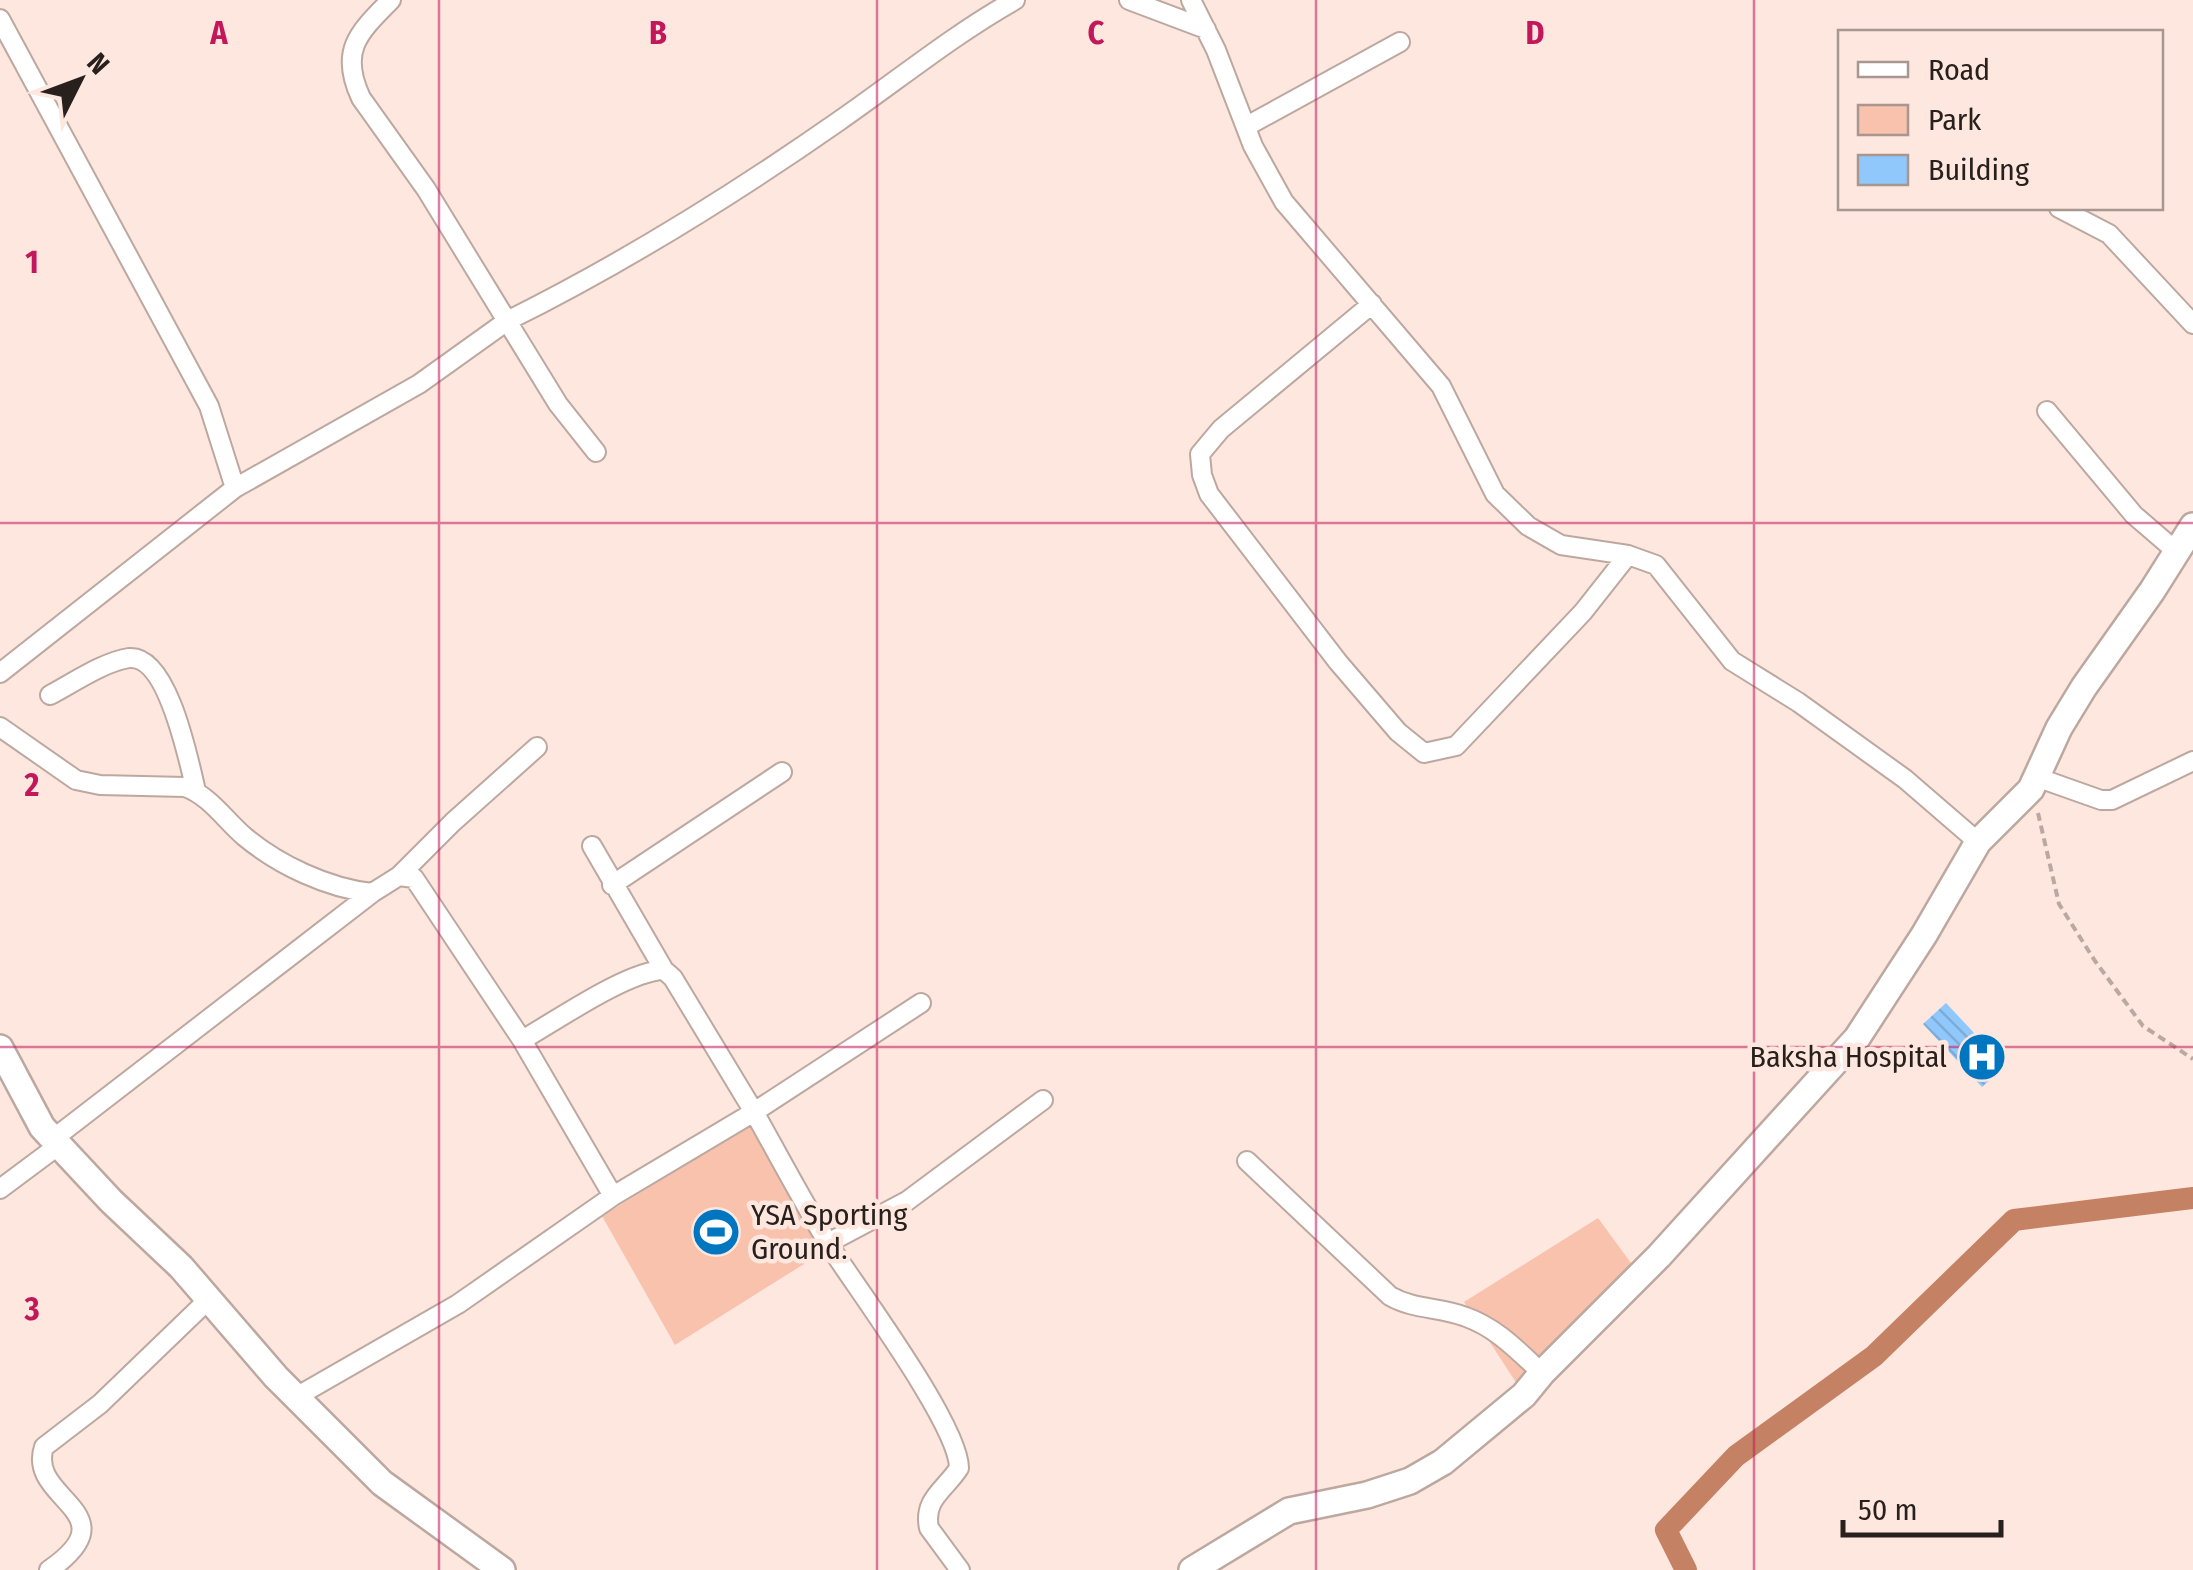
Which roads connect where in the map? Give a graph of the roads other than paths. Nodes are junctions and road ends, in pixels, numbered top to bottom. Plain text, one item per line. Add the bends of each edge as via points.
1 (392, 0) edge
2 (1015, 0) edge
3 (1129, 0) edge
4 (1190, 0) edge
5 (0, 19) edge
6 (1206, 29) junction
7 (1400, 42) dead end
8 (1247, 126) junction
9 (2063, 210) edge
10 (1372, 304) junction
11 (507, 322) junction
12 (2193, 324) edge
13 (2047, 411) dead end
14 (596, 452) dead end
15 (235, 488) junction
16 (2193, 526) edge
17 (2177, 552) junction
18 (1628, 555) junction
19 (0, 674) edge
20 (50, 695) dead end
21 (0, 727) edge
22 (538, 747) dead end
23 (2193, 761) edge
24 (782, 772) dead end
25 (2034, 783) junction
26 (196, 791) junction
27 (1978, 842) junction
28 (592, 846) dead end
29 (399, 876) junction
30 (612, 885) junction
31 (372, 892) junction
32 (664, 970) junction
33 (921, 1002) dead end
34 (522, 1040) junction
35 (0, 1048) edge
36 (1043, 1100) dead end
37 (754, 1112) junction
38 (56, 1142) junction
39 (1247, 1161) dead end
40 (0, 1190) edge
41 (614, 1196) junction
42 (828, 1243) junction
43 (209, 1300) junction
44 (1542, 1373) junction
45 (296, 1397) junction
46 (49, 1570) edge
47 (502, 1570) edge
48 (960, 1570) edge
49 (1192, 1570) edge

1 - 11 street via 354,43 354,83
2 - 11 street via 602,274
3 - 6 street
4 - 6 street
5 - 15 street via 209,406
6 - 8 street
7 - 8 street
8 - 10 street via 1284,202
9 - 12 street via 2117,241
10 - 18 street via 1441,386 1495,494 1528,526 1561,545
10 - 18 street via 1221,429 1200,454 1208,494 1398,732 1424,753 1456,746 1584,612
11 - 14 street
11 - 15 street via 419,384
13 - 17 street via 2134,515
15 - 19 street
16 - 17 street
17 - 25 street via 2084,687
18 - 27 street via 1656,565 1732,661 1890,768
20 - 26 street via 114,663 142,661 172,705
21 - 26 street via 76,780
22 - 29 street
23 - 25 street via 2112,800
24 - 30 street
25 - 27 street
26 - 31 street via 284,864
27 - 44 street via 1857,1038 1730,1182
28 - 30 street
29 - 31 street
29 - 34 street via 420,884
30 - 32 street
31 - 38 street
32 - 34 street via 615,987
32 - 37 street
33 - 37 street
34 - 41 street
35 - 38 street
36 - 42 street via 908,1201
37 - 41 street
37 - 42 street
38 - 40 street
38 - 43 street
39 - 44 street via 1390,1296 1496,1331
41 - 45 street via 458,1304
42 - 48 street via 957,1450 959,1468 930,1502 927,1519
43 - 45 street
43 - 46 street via 100,1404 44,1447 47,1475 80,1520 82,1534 76,1548
44 - 49 street via 1502,1416 1426,1474 1367,1496 1289,1512
45 - 47 street via 382,1483

